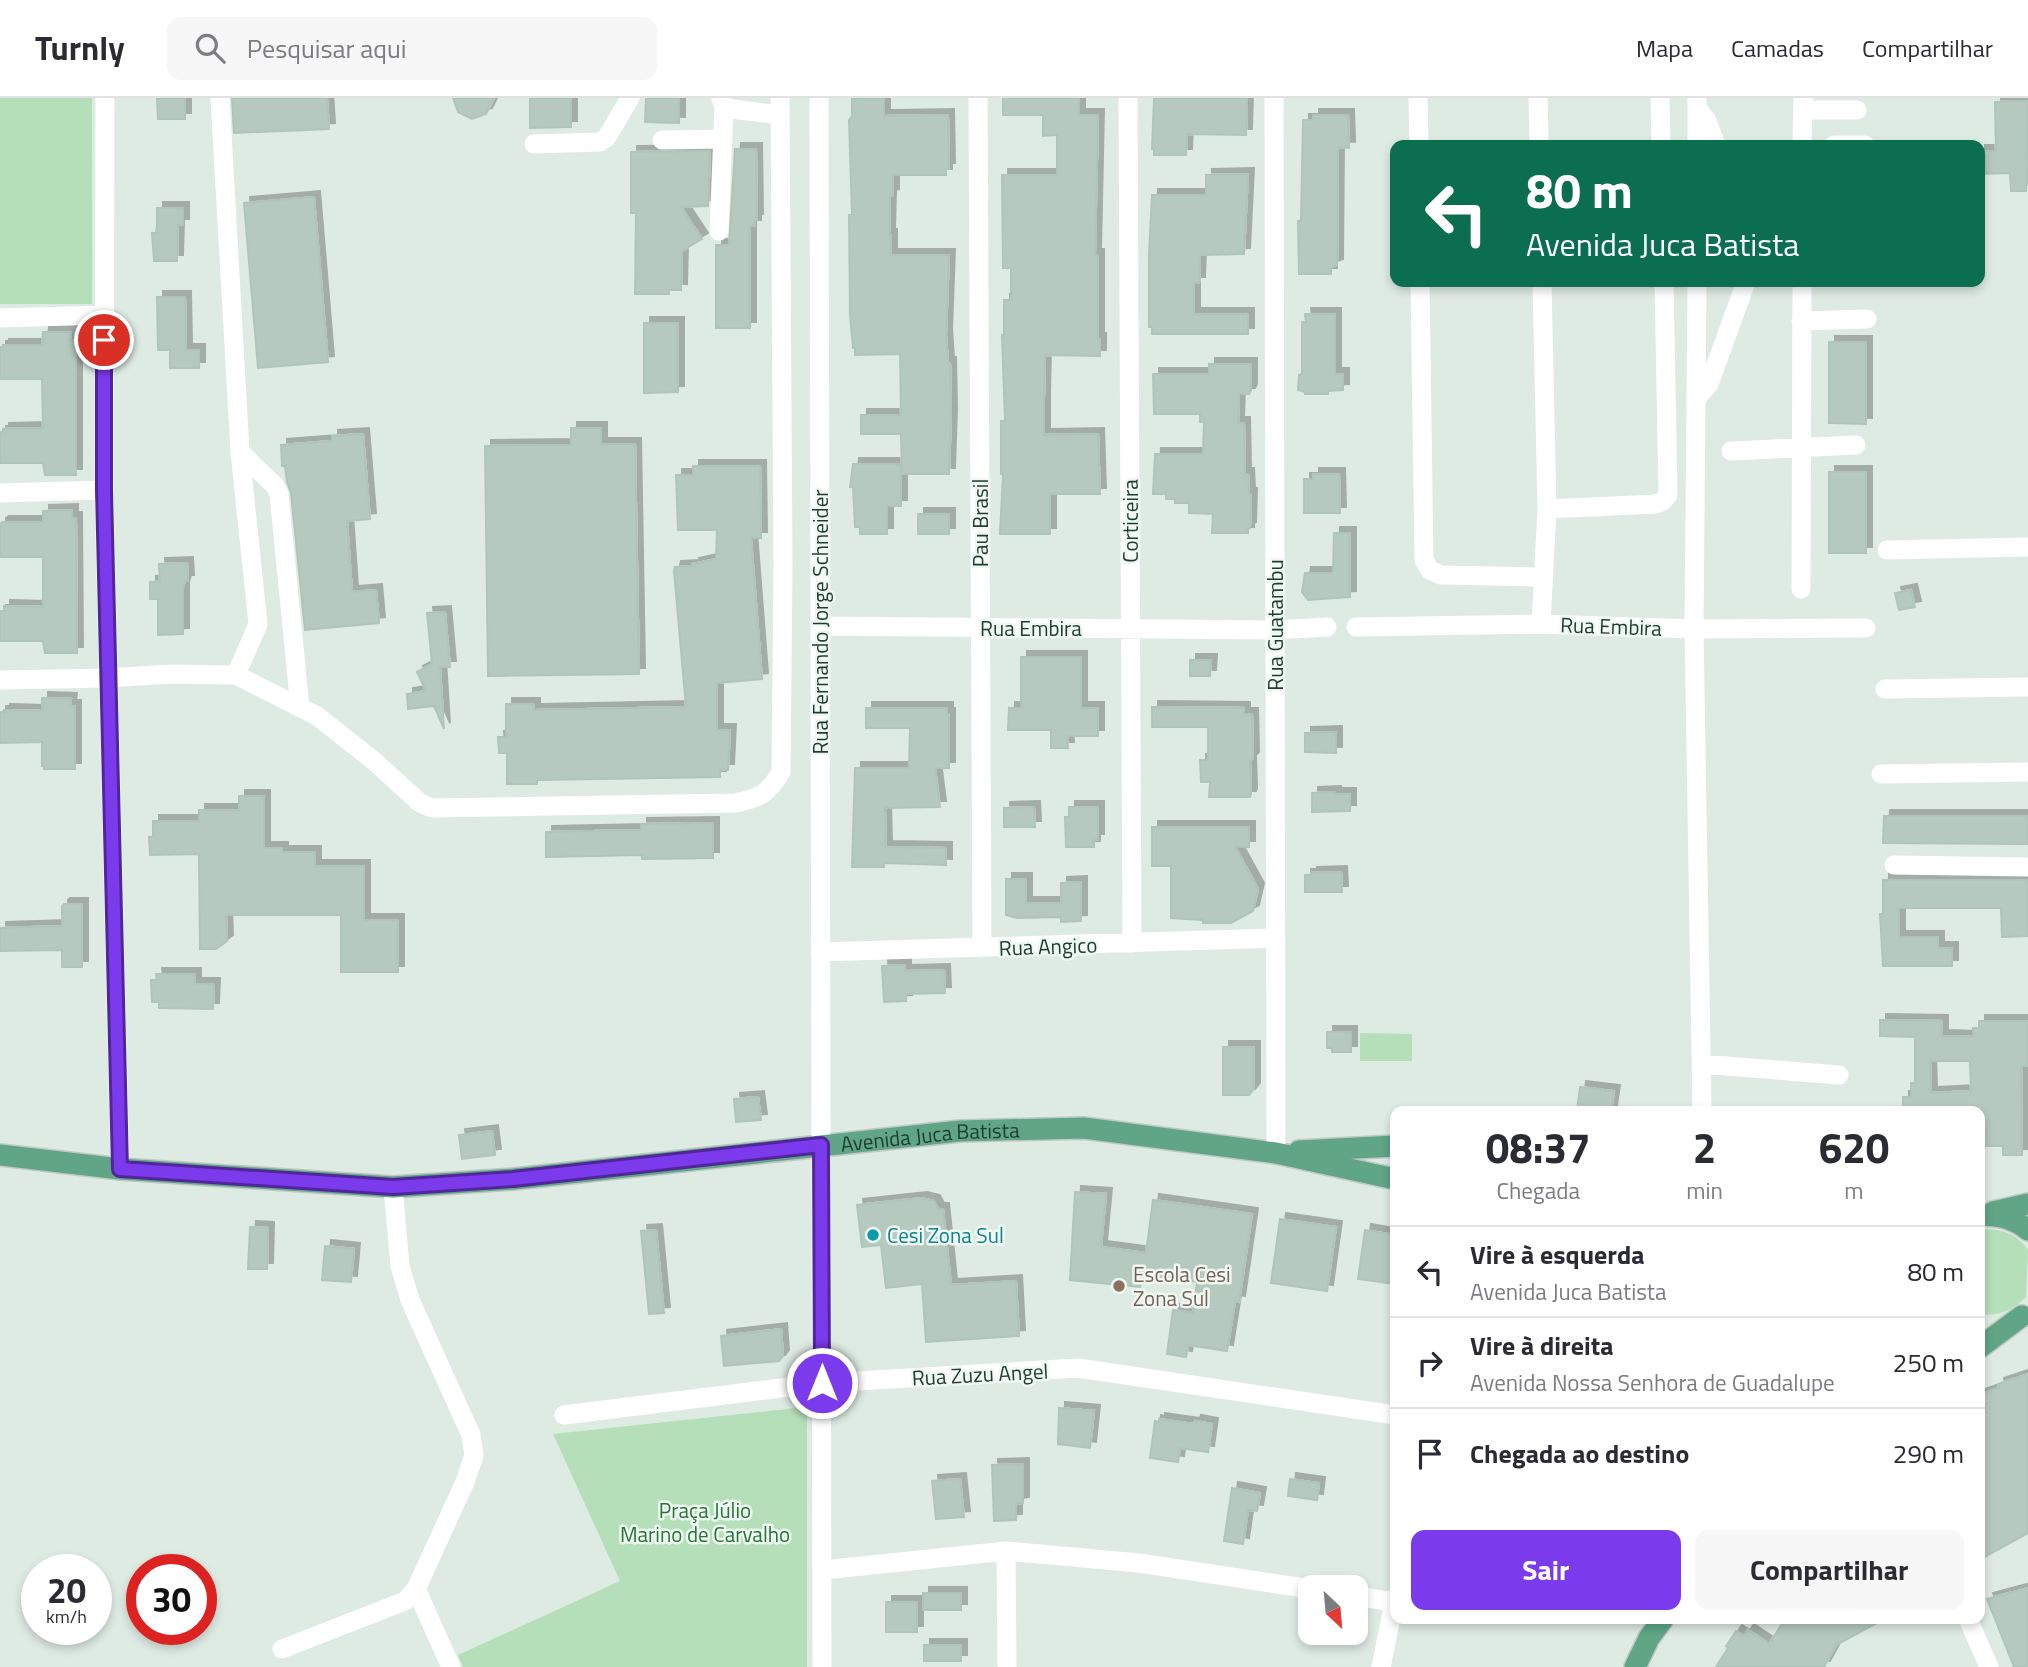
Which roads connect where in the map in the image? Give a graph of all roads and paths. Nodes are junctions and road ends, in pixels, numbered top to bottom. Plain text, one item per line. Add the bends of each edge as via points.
1 (105, 98) edge
2 (220, 98) edge
3 (630, 98) edge
4 (819, 98) edge
5 (978, 98) edge
6 (1128, 98) edge
7 (1274, 98) edge
8 (1418, 98) edge
9 (1538, 98) edge
10 (1660, 98) edge
11 (723, 103) edge
12 (1697, 103) edge
13 (1803, 104) edge
14 (780, 107) edge
15 (1857, 110) dead end
16 (722, 139) junction
17 (662, 140) dead end
18 (1419, 140) edge
19 (1539, 140) edge
20 (1661, 140) edge
21 (1697, 140) edge
22 (1714, 140) edge
23 (1802, 140) edge
24 (534, 144) dead end
25 (719, 231) dead end
26 (1420, 287) edge
27 (1542, 287) edge
28 (1664, 287) edge
29 (1697, 287) edge
30 (1744, 287) edge
31 (1802, 287) edge
32 (105, 315) junction
33 (0, 318) edge
34 (1867, 319) dead end
35 (1801, 321) junction
36 (1697, 397) junction
37 (1856, 445) dead end
38 (1802, 448) junction
39 (1731, 451) dead end
40 (240, 452) junction
41 (104, 490) junction
42 (0, 493) edge
43 (1547, 509) junction
44 (2028, 547) edge
45 (1887, 550) dead end
46 (1542, 577) junction
47 (1801, 589) dead end
48 (1541, 624) junction
49 (820, 626) junction
50 (1327, 627) dead end
51 (1356, 627) dead end
52 (981, 628) junction
53 (1131, 628) junction
54 (1866, 628) dead end
55 (1694, 629) junction
56 (1275, 630) junction
57 (236, 676) junction
58 (108, 678) junction
59 (0, 680) edge
60 (2028, 687) edge
61 (1885, 689) dead end
62 (300, 708) junction
63 (2028, 772) edge
64 (1881, 774) dead end
65 (1894, 865) dead end
66 (2028, 867) edge
67 (1276, 939) junction
68 (1132, 943) junction
69 (982, 948) junction
70 (820, 952) junction
71 (1702, 1064) junction
72 (1839, 1075) dead end
73 (1702, 1106) edge
74 (821, 1145) junction
75 (1390, 1145) edge
76 (1390, 1146) edge
77 (1276, 1153) junction
78 (0, 1156) edge
79 (120, 1169) junction
80 (1390, 1178) edge
81 (393, 1187) junction
82 (2028, 1204) edge
83 (1985, 1214) edge
84 (1985, 1215) edge
85 (2028, 1230) edge
86 (2025, 1314) edge
87 (1985, 1327) edge
88 (1985, 1344) edge
89 (822, 1383) junction
90 (1390, 1414) edge
91 (564, 1415) dead end
92 (1006, 1551) junction
93 (823, 1570) junction
94 (1298, 1587) edge
95 (416, 1589) junction
96 (1368, 1597) edge
97 (1390, 1600) edge
98 (1390, 1621) edge
99 (1659, 1624) edge
100 (1970, 1624) edge
101 (282, 1649) dead end
102 (451, 1667) edge
103 (821, 1667) edge
104 (1007, 1667) edge
105 (1381, 1667) edge
106 (1635, 1667) edge
107 (1989, 1667) edge

1 - 32 street
2 - 40 street
3 - 24 street via 600,142
4 - 49 street, Rua Fernando Jorge Schneider
5 - 52 street, Pau Brasil
6 - 53 street, Corticeira
7 - 56 street, Rua Guatambu
8 - 18 street
9 - 19 street
10 - 20 street
11 - 14 street
11 - 16 street
12 - 21 street
12 - 22 street
13 - 15 street
13 - 23 street
14 - 62 street via 781,772 771,789 755,799 735,803 432,808 317,716
16 - 17 street
16 - 25 street
26 - 46 street via 1424,560 1430,570 1441,575
27 - 43 street
28 - 43 street via 1668,495 1656,504
29 - 36 street
30 - 36 street via 1709,384
31 - 35 street
32 - 33 street
32 - 41 street
34 - 35 street
35 - 38 street
36 - 55 street
37 - 38 street
38 - 39 street
38 - 47 street
40 - 57 street via 258,624
40 - 62 street via 279,494
41 - 42 street
41 - 58 street
43 - 46 street
44 - 45 street
46 - 48 street
48 - 51 street, Rua Embira
48 - 55 street, Rua Embira
49 - 52 street, Rua Embira
49 - 70 street, Rua Fernando Jorge Schneider
50 - 56 street, Rua Embira
52 - 53 street, Rua Embira
52 - 69 street, Pau Brasil
53 - 56 street, Rua Embira
53 - 68 street, Corticeira
54 - 55 street, Rua Embira
55 - 71 street
56 - 67 street, Rua Guatambu
57 - 58 street
57 - 62 street
58 - 59 street
58 - 79 street
60 - 61 street
63 - 64 street
65 - 66 street
67 - 68 street, Rua Angico
67 - 77 street, Rua Guatambu
68 - 69 street, Rua Angico
69 - 70 street, Rua Angico
70 - 74 street, Rua Fernando Jorge Schneider
71 - 72 street
71 - 73 street
74 - 77 main road, Avenida Juca Batista via 960,1130 1084,1128
74 - 81 main road, Avenida Juca Batista via 513,1179
74 - 89 street, Rua Fernando Jorge Schneider
75 - 77 main road, Avenida Juca Batista
76 - 80 main road via 1380,1148 1373,1162 1376,1171
77 - 80 main road, Avenida Juca Batista
78 - 79 main road, Avenida Juca Batista
79 - 81 main road, Avenida Juca Batista
81 - 95 street via 400,1266 410,1300 471,1435 474,1455
82 - 83 main road
84 - 85 main road via 2011,1220
86 - 87 main road via 2008,1324
86 - 88 main road
89 - 90 street, Rua Zuzu Angel via 1078,1368
89 - 91 street, Rua Zuzu Angel
89 - 93 street, Rua Fernando Jorge Schneider
92 - 93 street
92 - 94 street via 1139,1563
92 - 104 street
93 - 103 street, Rua Fernando Jorge Schneider
95 - 101 street via 405,1601
95 - 102 street
96 - 97 street
98 - 105 street
99 - 106 main road
100 - 107 street

